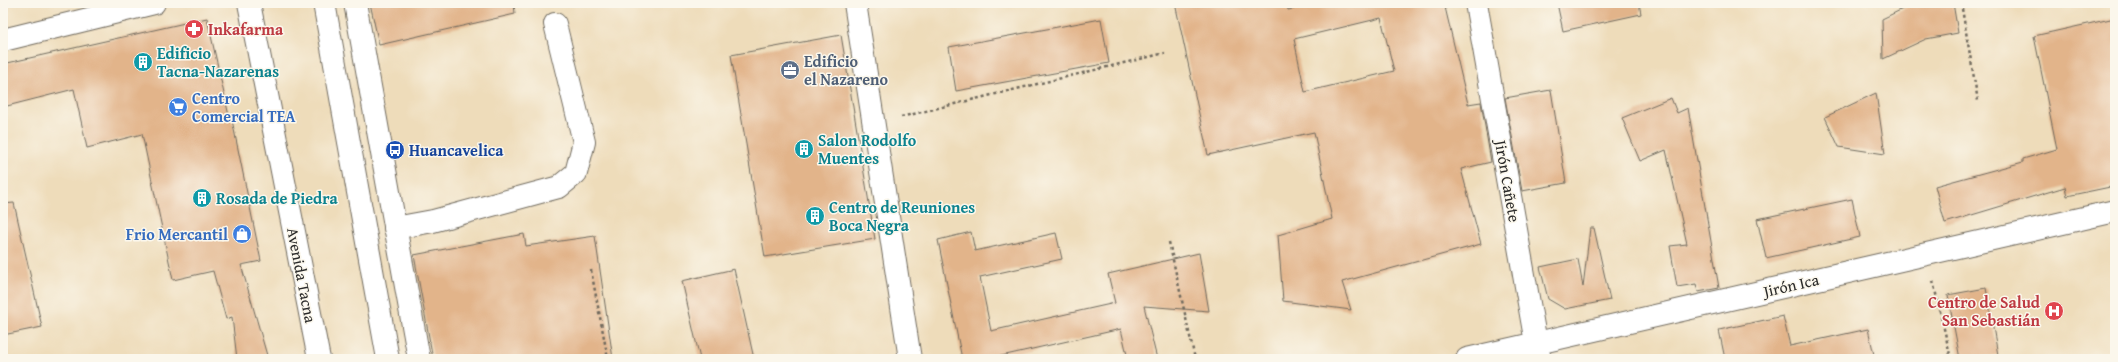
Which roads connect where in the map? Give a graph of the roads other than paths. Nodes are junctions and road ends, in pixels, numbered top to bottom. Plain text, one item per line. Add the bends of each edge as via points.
1 (154, 3) edge
2 (249, 3) edge
3 (324, 3) edge
4 (355, 3) edge
5 (854, 3) edge
6 (1476, 3) edge
7 (555, 24) dead end
8 (3, 40) edge
9 (2115, 210) edge
10 (395, 228) junction
11 (1538, 351) edge
12 (319, 359) edge
13 (388, 359) edge
14 (419, 359) edge
15 (910, 359) edge
16 (1467, 359) edge

1 - 8 street
2 - 12 street, Avenida Tacna
3 - 13 street
4 - 10 street
5 - 15 street
6 - 11 street, Jirón Cañete
7 - 10 street via 584,142 576,173 559,187 432,221
9 - 11 street, Jirón Ica via 1927,253
10 - 14 street
11 - 16 street, Jirón Ica

